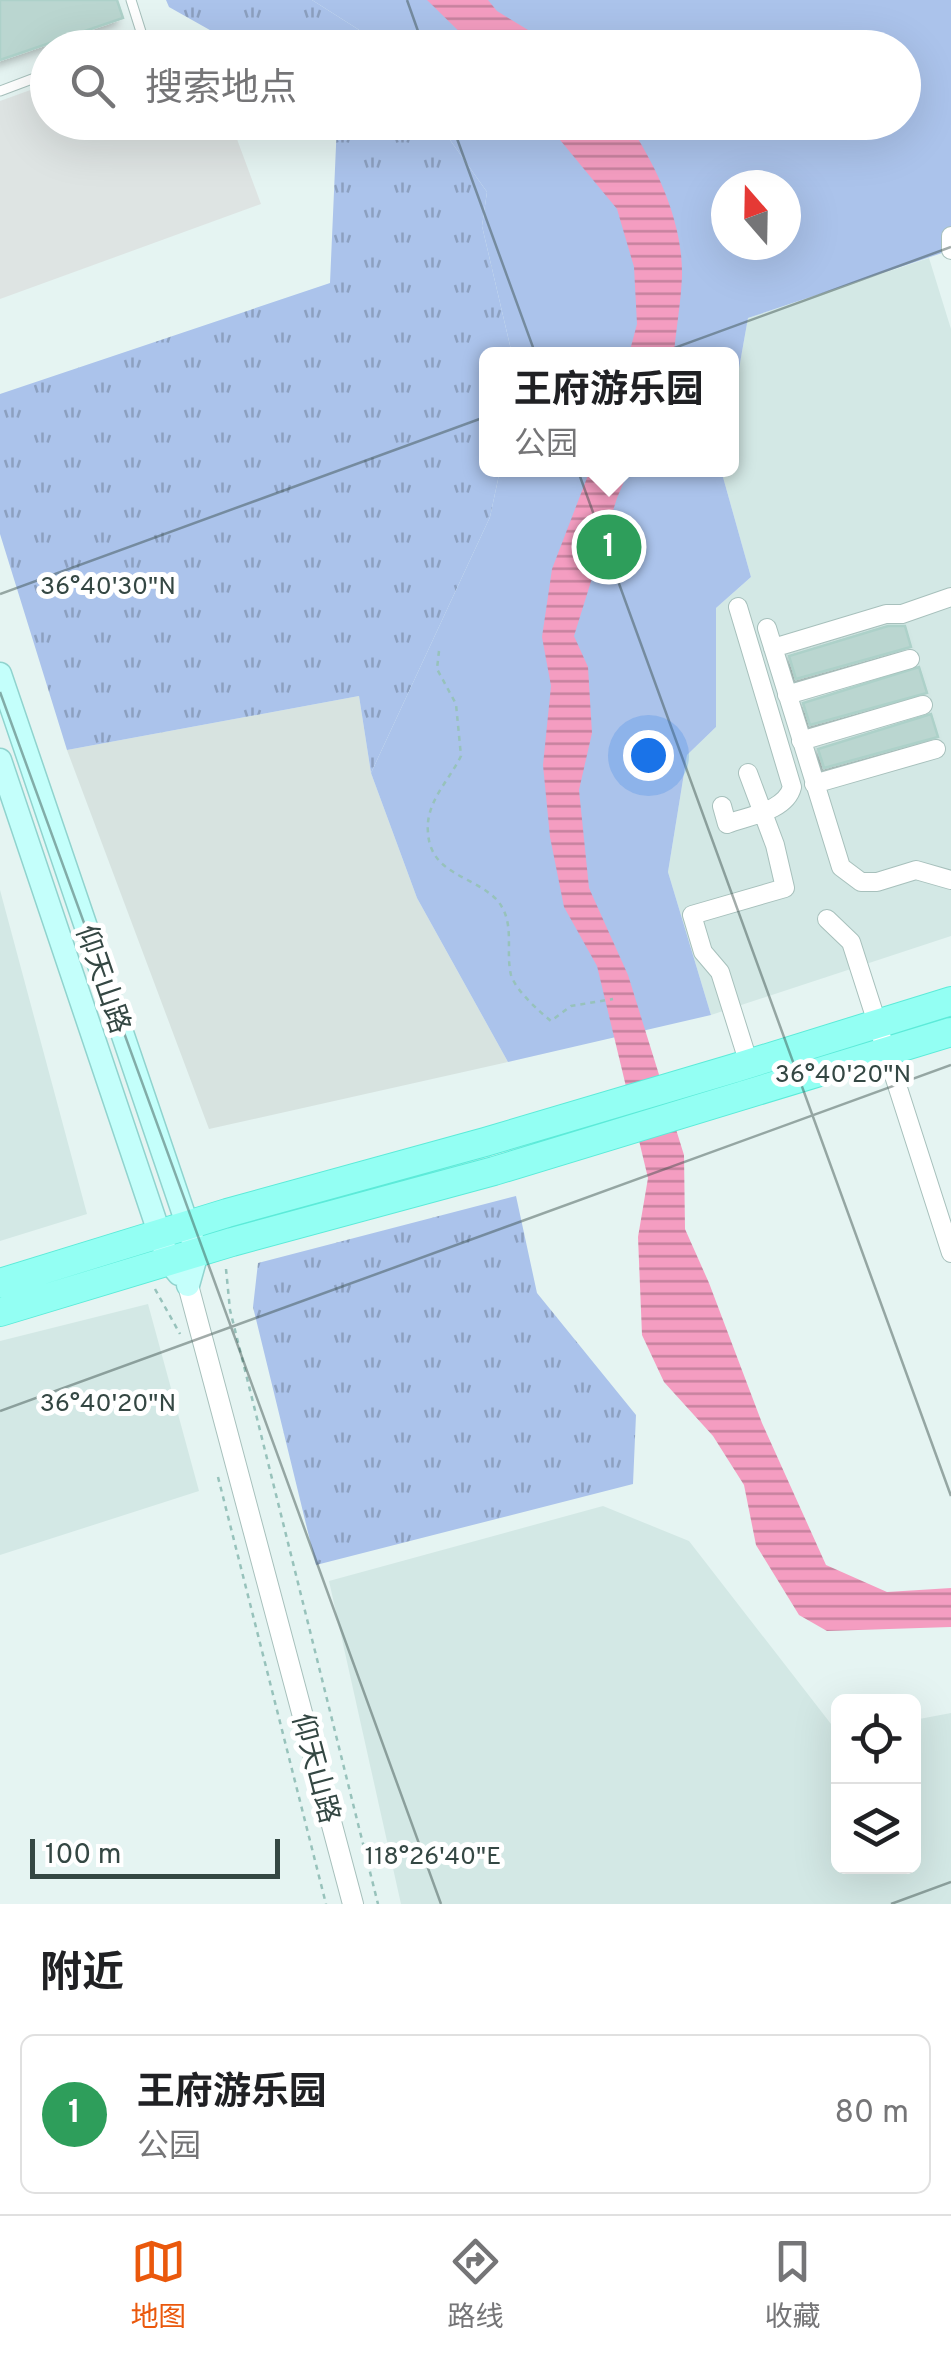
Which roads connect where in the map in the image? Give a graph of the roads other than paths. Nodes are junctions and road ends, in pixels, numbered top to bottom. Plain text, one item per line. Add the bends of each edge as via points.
1 (131, 0) edge
2 (141, 30) edge
3 (30, 80) edge
4 (0, 91) edge
5 (951, 236) edge
6 (951, 250) edge
7 (951, 597) edge
8 (738, 606) dead end
9 (767, 628) dead end
10 (773, 648) junction
11 (910, 659) dead end
12 (0, 674) edge
13 (787, 695) junction
14 (924, 705) dead end
15 (802, 741) junction
16 (936, 749) dead end
17 (0, 760) edge
18 (748, 773) dead end
19 (814, 784) junction
20 (722, 806) dead end
21 (763, 811) junction
22 (951, 880) edge
23 (828, 920) dead end
24 (951, 1000) edge
25 (877, 1023) junction
26 (951, 1032) edge
27 (887, 1052) junction
28 (742, 1066) junction
29 (188, 1226) junction
30 (160, 1235) junction
31 (951, 1253) edge
32 (197, 1254) junction
33 (169, 1262) junction
34 (0, 1284) edge
35 (188, 1284) junction
36 (0, 1312) edge
37 (353, 1904) edge

1 - 2 lane
3 - 4 lane
5 - 6 street
7 - 10 street
8 - 21 street via 792,787 790,797
9 - 10 street
10 - 13 street
11 - 13 street
12 - 29 main road, 仰天山路
13 - 15 street
14 - 15 street
15 - 19 street
16 - 19 street
17 - 30 main road, 仰天山路
18 - 21 street
19 - 22 street via 834,852 849,875 877,882 916,870
20 - 21 street via 726,824
21 - 28 street via 784,888 692,915 703,952 720,972
23 - 25 street via 850,942
24 - 25 main road
25 - 27 street
25 - 28 main road
26 - 27 main road
27 - 31 street
27 - 32 main road
28 - 29 main road
29 - 30 main road
29 - 32 main road, 仰天山路
30 - 33 main road, 仰天山路
30 - 34 main road
32 - 33 main road
32 - 35 main road
33 - 35 main road, 仰天山路
33 - 36 main road
35 - 37 street, 仰天山路

